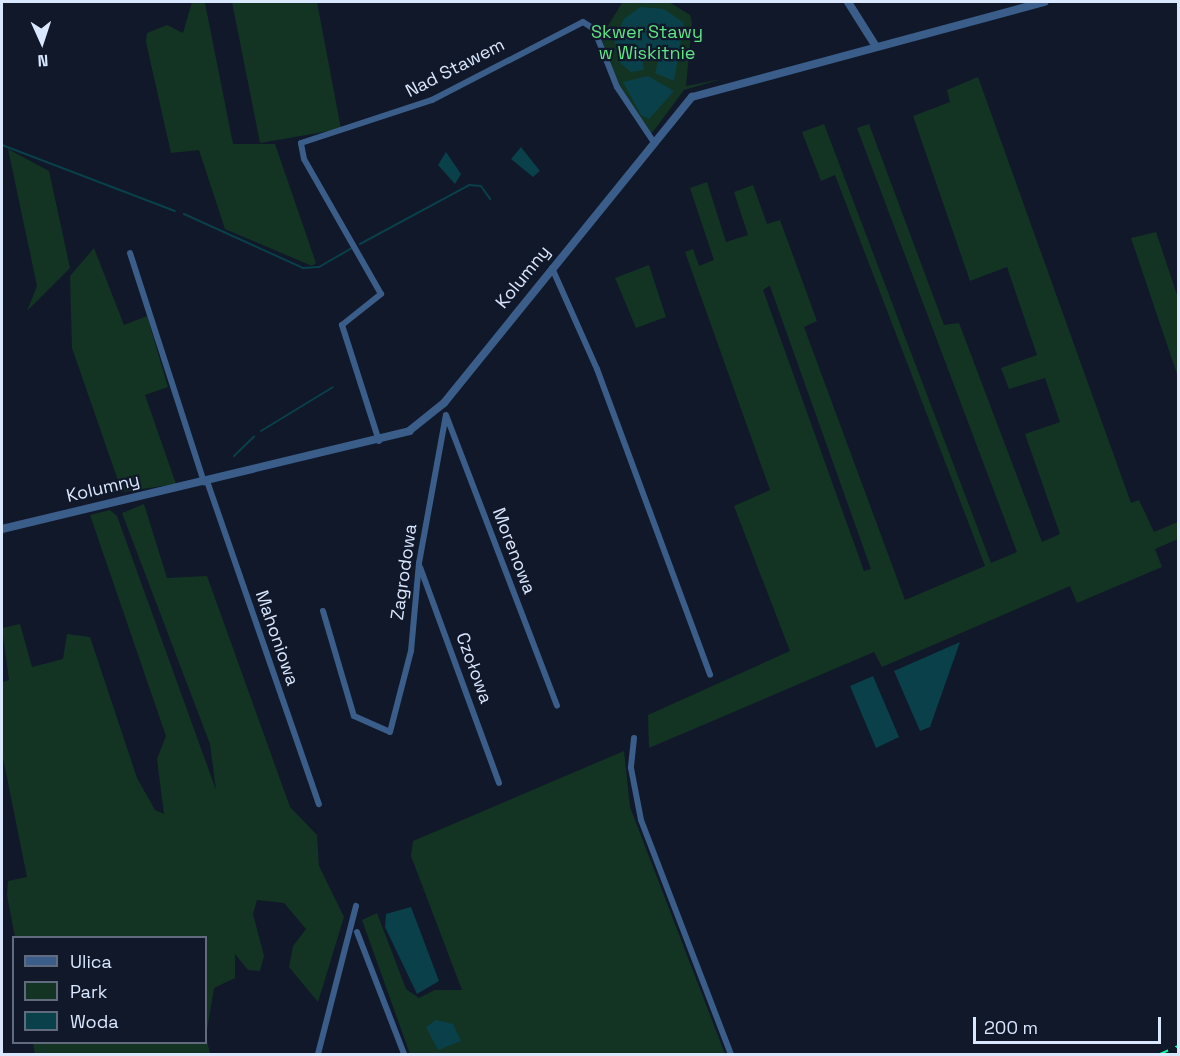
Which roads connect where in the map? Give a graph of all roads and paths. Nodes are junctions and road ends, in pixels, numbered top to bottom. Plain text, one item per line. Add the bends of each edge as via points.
1 (848, 2) edge
2 (1044, 2) edge
3 (875, 45) junction
4 (653, 141) junction
5 (130, 253) dead end
6 (552, 267) junction
7 (440, 407) junction
8 (446, 415) junction
9 (379, 441) junction
10 (206, 482) junction
11 (2, 529) edge
12 (419, 563) junction
13 (323, 611) dead end
14 (710, 675) dead end
15 (557, 706) dead end
16 (634, 738) dead end
17 (500, 783) dead end
18 (319, 804) dead end
19 (356, 906) dead end
20 (357, 932) dead end
21 (318, 1054) edge
22 (404, 1054) edge
23 (731, 1054) edge

1 - 3 street
2 - 3 street, Kolumny
3 - 4 street, Kolumny via 704,90 688,100
4 - 6 street, Kolumny
4 - 9 street, Nad Stawem via 617,87 594,29 583,22 432,99 300,143 299,150 382,297 342,325
5 - 10 street, Mahoniowa
6 - 7 street, Kolumny
6 - 14 street via 597,369
7 - 8 street, Morenowa
7 - 9 street, Kolumny via 409,431
8 - 12 street, Zagrodowa
8 - 15 street, Morenowa
9 - 10 street, Kolumny
10 - 11 street, Kolumny
10 - 18 street, Mahoniowa
12 - 13 street, Zagrodowa via 411,651 390,732 354,716
12 - 17 street, Czołowa
16 - 23 street via 631,768 639,814
19 - 21 street
20 - 22 street

